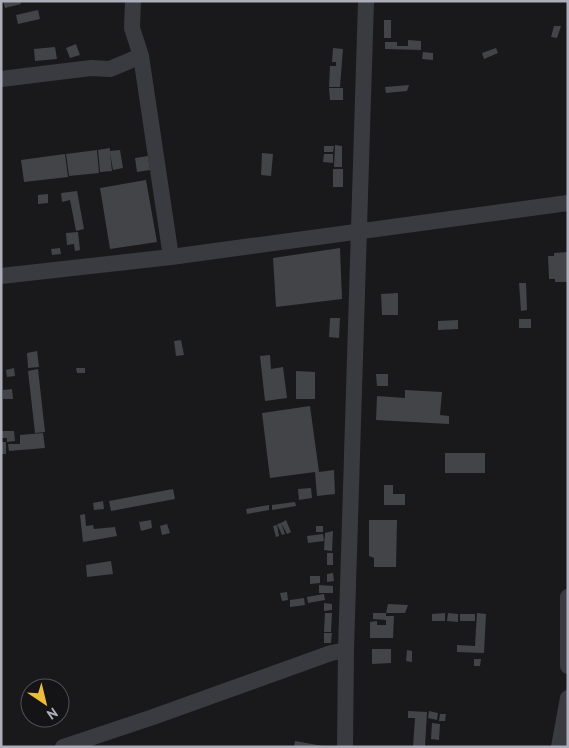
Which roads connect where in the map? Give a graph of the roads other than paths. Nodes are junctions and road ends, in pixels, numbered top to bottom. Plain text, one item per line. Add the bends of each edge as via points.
1 (133, 1) edge
2 (366, 1) edge
3 (141, 56) junction
4 (1, 79) edge
5 (568, 203) edge
6 (358, 232) junction
7 (171, 258) junction
8 (1, 276) edge
9 (568, 597) edge
10 (346, 650) junction
11 (568, 666) edge
12 (568, 698) edge
13 (63, 747) edge
14 (345, 747) edge
15 (559, 747) edge

1 - 3 street via 132,28
2 - 6 street
3 - 4 street via 110,69 92,68
3 - 7 street
5 - 6 street
6 - 7 street
6 - 10 street
7 - 8 street
9 - 11 street
10 - 13 street
10 - 14 street
12 - 15 street

